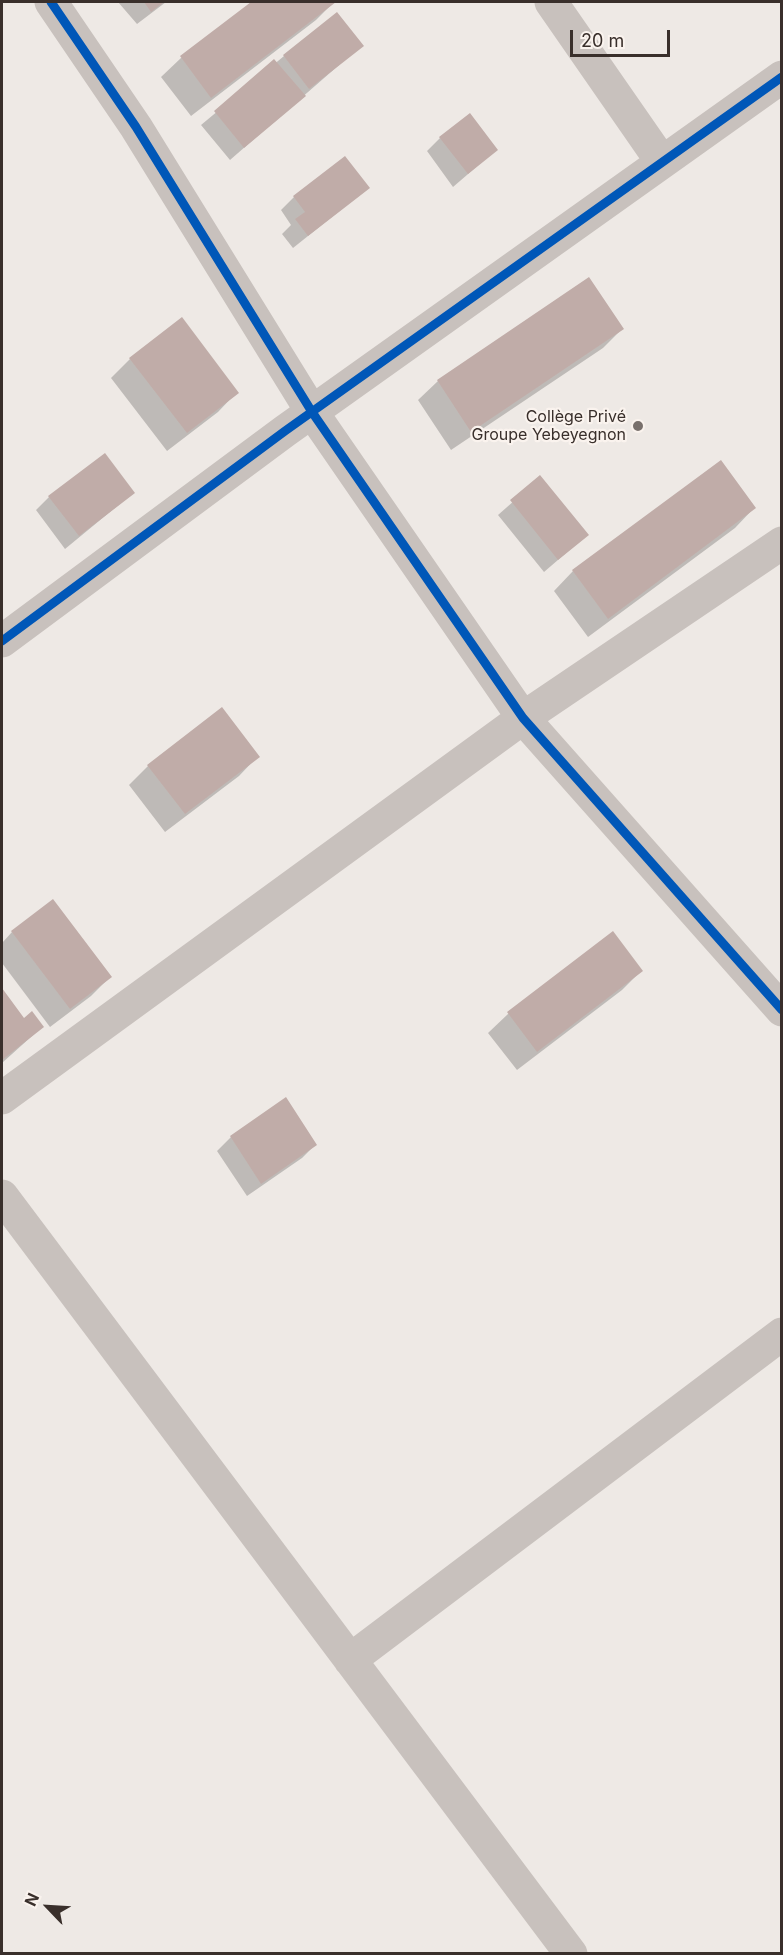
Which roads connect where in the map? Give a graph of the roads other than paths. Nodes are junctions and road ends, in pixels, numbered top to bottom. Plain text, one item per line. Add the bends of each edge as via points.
1 (51, 2) edge
2 (551, 2) edge
3 (782, 76) edge
4 (662, 162) junction
5 (312, 412) junction
6 (782, 543) edge
7 (2, 641) edge
8 (523, 718) junction
9 (782, 1010) edge
10 (2, 1098) edge
11 (2, 1196) edge
12 (782, 1334) edge
13 (350, 1660) junction
14 (571, 1953) edge

1 - 5 street via 136,127
2 - 4 street
3 - 4 street
4 - 5 street
5 - 7 street
5 - 8 street
6 - 8 street
8 - 9 street
8 - 10 street
11 - 13 street
12 - 13 street
13 - 14 street

